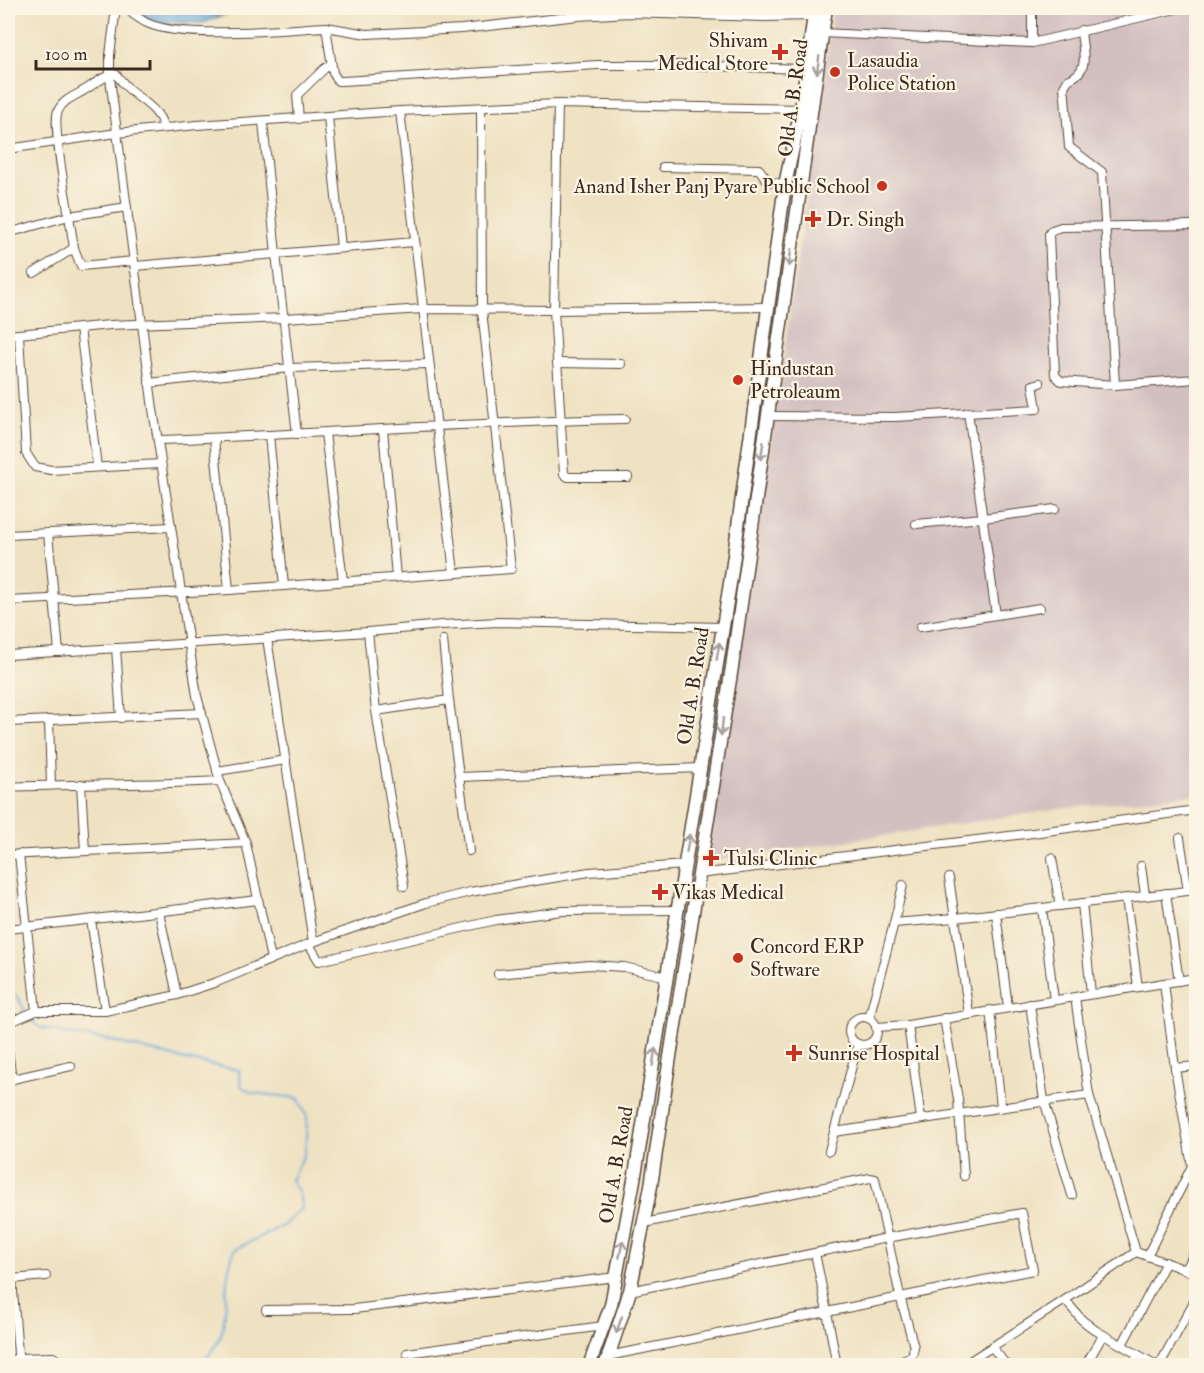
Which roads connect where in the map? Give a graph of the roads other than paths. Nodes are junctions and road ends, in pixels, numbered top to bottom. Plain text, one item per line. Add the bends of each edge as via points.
1 (116, 8) edge
2 (124, 8) edge
3 (572, 8) edge
4 (826, 8) edge
5 (1032, 8) edge
6 (1180, 8) edge
7 (815, 12) edge
8 (578, 16) junction
9 (327, 27) junction
10 (1081, 30) junction
11 (822, 33) junction
12 (1032, 43) junction
13 (331, 64) junction
14 (806, 69) junction
15 (110, 75) junction
16 (558, 104) junction
17 (481, 108) junction
18 (801, 109) junction
19 (400, 111) junction
20 (328, 117) junction
21 (299, 119) junction
22 (263, 122) junction
23 (164, 128) junction
24 (117, 133) junction
25 (58, 142) junction
26 (8, 149) edge
27 (663, 167) dead end
28 (785, 185) junction
29 (127, 207) junction
30 (8, 208) edge
31 (69, 216) junction
32 (1197, 225) edge
33 (1105, 227) junction
34 (9, 232) edge
35 (414, 242) junction
36 (74, 248) junction
37 (341, 248) junction
38 (276, 254) junction
39 (135, 263) junction
40 (34, 273) dead end
41 (768, 307) junction
42 (423, 309) junction
43 (482, 310) junction
44 (554, 310) junction
45 (285, 318) junction
46 (143, 325) junction
47 (80, 328) junction
48 (8, 335) edge
49 (19, 335) junction
50 (557, 363) junction
51 (428, 364) junction
52 (621, 364) dead end
53 (290, 368) junction
54 (1197, 379) edge
55 (149, 383) junction
56 (1040, 383) dead end
57 (1115, 385) junction
58 (968, 412) junction
59 (768, 416) junction
60 (625, 419) dead end
61 (560, 420) junction
62 (495, 424) junction
63 (437, 426) junction
64 (383, 429) junction
65 (325, 433) junction
66 (297, 434) junction
67 (270, 435) junction
68 (214, 438) junction
69 (158, 440) junction
70 (161, 464) junction
71 (97, 467) junction
72 (628, 477) dead end
73 (1055, 509) dead end
74 (983, 518) junction
75 (916, 524) dead end
76 (171, 527) junction
77 (48, 533) junction
78 (8, 535) edge
79 (454, 573) junction
80 (396, 578) junction
81 (343, 581) junction
82 (284, 586) junction
83 (229, 590) junction
84 (180, 593) junction
85 (54, 599) junction
86 (8, 601) edge
87 (1040, 608) dead end
88 (996, 615) junction
89 (722, 627) junction
90 (920, 627) dead end
91 (368, 632) junction
92 (267, 638) junction
93 (442, 640) dead end
94 (190, 644) junction
95 (116, 648) junction
96 (59, 651) junction
97 (8, 655) edge
98 (449, 700) junction
99 (376, 711) junction
100 (202, 713) junction
101 (121, 718) junction
102 (49, 720) junction
103 (8, 722) edge
104 (285, 760) junction
105 (700, 768) junction
106 (217, 771) junction
107 (459, 777) junction
108 (220, 781) junction
109 (81, 784) junction
110 (51, 785) junction
111 (8, 787) edge
112 (1197, 810) edge
113 (1180, 838) dead end
114 (246, 843) junction
115 (85, 851) junction
116 (468, 851) dead end
117 (20, 854) junction
118 (8, 855) edge
119 (1052, 858) dead end
120 (685, 865) junction
121 (1141, 866) dead end
122 (699, 874) junction
123 (949, 878) dead end
124 (903, 885) dead end
125 (404, 886) dead end
126 (1192, 890) edge
127 (1166, 893) junction
128 (1145, 895) junction
129 (1126, 898) junction
130 (258, 900) junction
131 (1082, 903) junction
132 (1059, 906) junction
133 (1042, 908) junction
134 (678, 910) junction
135 (159, 912) junction
136 (996, 914) junction
137 (955, 918) junction
138 (91, 920) junction
139 (894, 923) junction
140 (27, 927) junction
141 (8, 929) edge
142 (311, 943) junction
143 (271, 959) junction
144 (498, 974) dead end
145 (667, 977) junction
146 (1197, 978) edge
147 (1179, 981) junction
148 (1164, 983) junction
149 (1138, 987) junction
150 (1091, 994) junction
151 (177, 996) junction
152 (1074, 997) junction
153 (1054, 1000) junction
154 (1030, 1004) junction
155 (1008, 1007) junction
156 (990, 1010) junction
157 (105, 1011) junction
158 (33, 1012) junction
159 (969, 1014) junction
160 (869, 1018) junction
161 (944, 1018) junction
162 (11, 1022) edge
163 (908, 1025) junction
164 (876, 1027) junction
165 (858, 1044) junction
166 (8, 1050) edge
167 (70, 1066) dead end
168 (1197, 1066) edge
169 (1175, 1068) junction
170 (10, 1080) edge
171 (1089, 1095) junction
172 (1044, 1100) junction
173 (1001, 1106) junction
174 (960, 1112) junction
175 (921, 1119) junction
176 (834, 1132) junction
177 (829, 1151) dead end
178 (1194, 1165) edge
179 (636, 1169) junction
180 (652, 1174) junction
181 (964, 1176) dead end
182 (1072, 1195) dead end
183 (644, 1223) junction
184 (887, 1238) junction
185 (1197, 1249) edge
186 (1136, 1252) junction
187 (815, 1253) junction
188 (1147, 1256) junction
189 (1166, 1262) junction
190 (1185, 1270) junction
191 (1197, 1275) edge
192 (46, 1276) dead end
193 (616, 1277) junction
194 (10, 1279) edge
195 (630, 1291) junction
196 (900, 1296) junction
197 (1197, 1298) edge
198 (1065, 1300) junction
199 (266, 1310) dead end
200 (826, 1312) junction
201 (603, 1326) junction
202 (1103, 1335) junction
203 (1122, 1345) junction
204 (992, 1347) junction
205 (407, 1353) dead end
206 (1138, 1355) junction
207 (8, 1361) edge
208 (606, 1361) edge
209 (18, 1362) edge
210 (58, 1365) edge
211 (589, 1365) edge
212 (837, 1365) edge
213 (888, 1365) edge
214 (962, 1365) edge
215 (1007, 1365) edge
216 (1085, 1365) edge
217 (1132, 1365) edge
218 (1159, 1365) edge

1 - 15 street
2 - 9 street via 147,23 175,30
3 - 8 street
4 - 11 main road, Old A. B. Road
5 - 12 street
6 - 10 street
7 - 8 street via 764,17 628,13
7 - 14 main road, Old A. B. Road
8 - 9 street via 462,29 367,34
9 - 13 street
10 - 12 street
10 - 33 street via 1083,68 1064,87 1069,147 1101,172
11 - 12 street
11 -> 59 main road, Old A. B. Road
13 - 14 street via 334,77 343,81 597,65
13 - 21 street via 297,95
14 - 18 main road, Old A. B. Road
15 - 23 street via 118,76 155,109
15 - 24 street
15 - 25 street via 59,108
16 - 17 street
16 - 18 street
16 - 44 street
17 - 19 street
17 - 43 street
18 - 28 main road, Old A. B. Road
19 - 20 street
19 - 35 street
20 - 21 street
20 - 37 street
21 - 22 street
22 - 23 street
22 - 38 street
23 - 24 street
24 - 25 street
24 - 29 street
25 - 26 street
25 - 31 street
27 - 28 street via 759,169 768,181
28 - 41 main road, Old A. B. Road
29 - 31 street
29 - 39 street
30 - 34 street
31 - 34 street
31 - 36 street
32 - 33 street
33 - 57 street
33 - 57 street via 1061,227 1049,234 1055,375 1065,382
35 - 37 street
35 - 42 street
36 - 39 street via 81,266
36 - 40 street
37 - 38 street
38 - 39 street
38 - 45 street
39 - 46 street
41 - 44 street
41 - 89 main road, Old A. B. Road
42 - 43 street
42 - 45 street
42 - 51 street
43 - 44 street
43 - 62 street
44 - 50 street
45 - 46 street
45 - 53 street
46 - 47 street
46 - 55 street
47 - 49 street
47 - 71 street
48 - 49 street
49 - 71 street via 26,453 30,461 35,467 51,470
50 - 52 street
50 - 61 street
51 - 53 street
51 - 63 street
53 - 55 street
53 - 66 street
54 - 57 street
55 - 69 street
56 - 58 street via 1033,385 1037,409
58 - 59 street via 895,417
58 - 74 street
59 -> 122 main road, Old A. B. Road
60 - 61 street
61 - 62 street
61 - 72 street via 564,474
62 - 63 street
62 - 79 street via 511,569
63 - 64 street
63 - 79 street
64 - 65 street
64 - 80 street
65 - 66 street
65 - 81 street
66 - 67 street
67 - 68 street
67 - 82 street
68 - 69 street
68 - 83 street
69 - 70 street
70 - 71 street
70 - 76 street
73 - 74 street
74 - 75 street
74 - 88 street
76 - 77 street
76 - 84 street
77 - 78 street
77 - 85 street
79 - 80 street
80 - 81 street
81 - 82 street
82 - 83 street
83 - 84 street
84 - 85 street
84 - 94 street
85 - 86 street
85 - 96 street
87 - 88 street
88 - 90 street
89 - 91 street via 499,622
105 -> 89 main road, Old A. B. Road
91 - 92 street
91 - 99 street
92 - 94 street
92 - 104 street
93 - 98 street
94 - 95 street
94 - 100 street
95 - 96 street
95 - 101 street
96 - 97 street
98 - 99 street
98 - 107 street
99 - 125 street
100 - 101 street
100 - 106 street
101 - 102 street
102 - 103 street
102 - 110 street
104 - 106 street
104 - 142 street
105 - 107 street
120 -> 105 main road, Old A. B. Road
106 - 108 street
107 - 116 street
108 - 109 street
108 - 114 street
109 - 110 street
109 - 115 street
110 - 111 street
112 - 122 street
113 - 126 street
114 - 115 street
114 - 130 street
115 - 117 street
117 - 118 street
117 - 140 street
119 - 132 street
120 - 134 main road, Old A. B. Road
120 - 142 street via 589,872 470,892
121 - 128 street
122 - 180 main road, Old A. B. Road
123 - 137 street
124 - 139 street
126 - 127 street
127 - 128 street
127 - 147 street
128 - 129 street
129 - 131 street
129 - 149 street
130 - 135 street
130 - 143 street
131 - 132 street
131 - 150 street
132 - 133 street
133 - 136 street
133 - 153 street
134 - 142 street via 562,912 496,920 319,962
134 - 145 main road, Old A. B. Road
135 - 138 street
135 - 151 street
136 - 137 street
136 - 155 street
137 - 139 street
137 - 159 street
138 - 140 street
138 - 157 street
139 - 160 street
140 - 141 street
140 - 158 street
142 - 143 street
143 - 151 street
144 - 145 street via 589,965 624,967
179 -> 145 main road, Old A. B. Road
146 - 147 street
147 - 148 street
148 - 149 street
148 - 169 street
149 - 150 street
150 - 152 street
151 - 157 street
152 - 153 street
152 - 171 street
153 - 154 street
154 - 155 street
154 - 172 street
155 - 156 street
156 - 159 street
156 - 173 street
157 - 158 street
158 - 162 street
159 - 161 street
160 - 164 street
160 - 165 street via 857,1018 849,1027 849,1036
161 - 163 street
161 - 174 street
163 - 164 street
163 - 175 street
164 - 165 street via 872,1042
165 - 176 street
166 - 170 street
167 - 170 street
168 - 169 street
169 - 178 street
171 - 172 street
171 - 186 street
172 - 173 street
172 - 182 street
173 - 174 street
174 - 175 street
174 - 181 street
175 - 176 street
176 - 177 street
178 - 188 street
179 - 180 main road
193 -> 179 main road, Old A. B. Road
180 - 183 main road, Old A. B. Road
183 - 184 street via 872,1178 876,1181
183 - 195 main road, Old A. B. Road
184 - 187 street
184 - 196 street
184 - 196 street via 1022,1213 1033,1270
185 - 190 street
186 - 188 street
186 - 198 street
187 - 195 street
187 - 200 street
188 - 189 street
189 - 190 street
189 - 203 street
190 - 191 street
192 - 194 street
193 - 199 street via 354,1310
193 - 201 main road, Old A. B. Road
194 - 209 street
195 -> 208 main road, Old A. B. Road
196 - 200 street
196 - 213 street via 914,1353
197 - 218 street
198 - 202 street via 1082,1320
198 - 204 street
200 - 208 street
200 - 212 street
201 - 205 street
201 - 211 main road, Old A. B. Road
202 - 203 street
202 - 216 street
203 - 206 street
204 - 214 street
204 - 215 street
206 - 217 street
206 - 218 street
207 - 209 street
209 - 210 street via 53,1357

